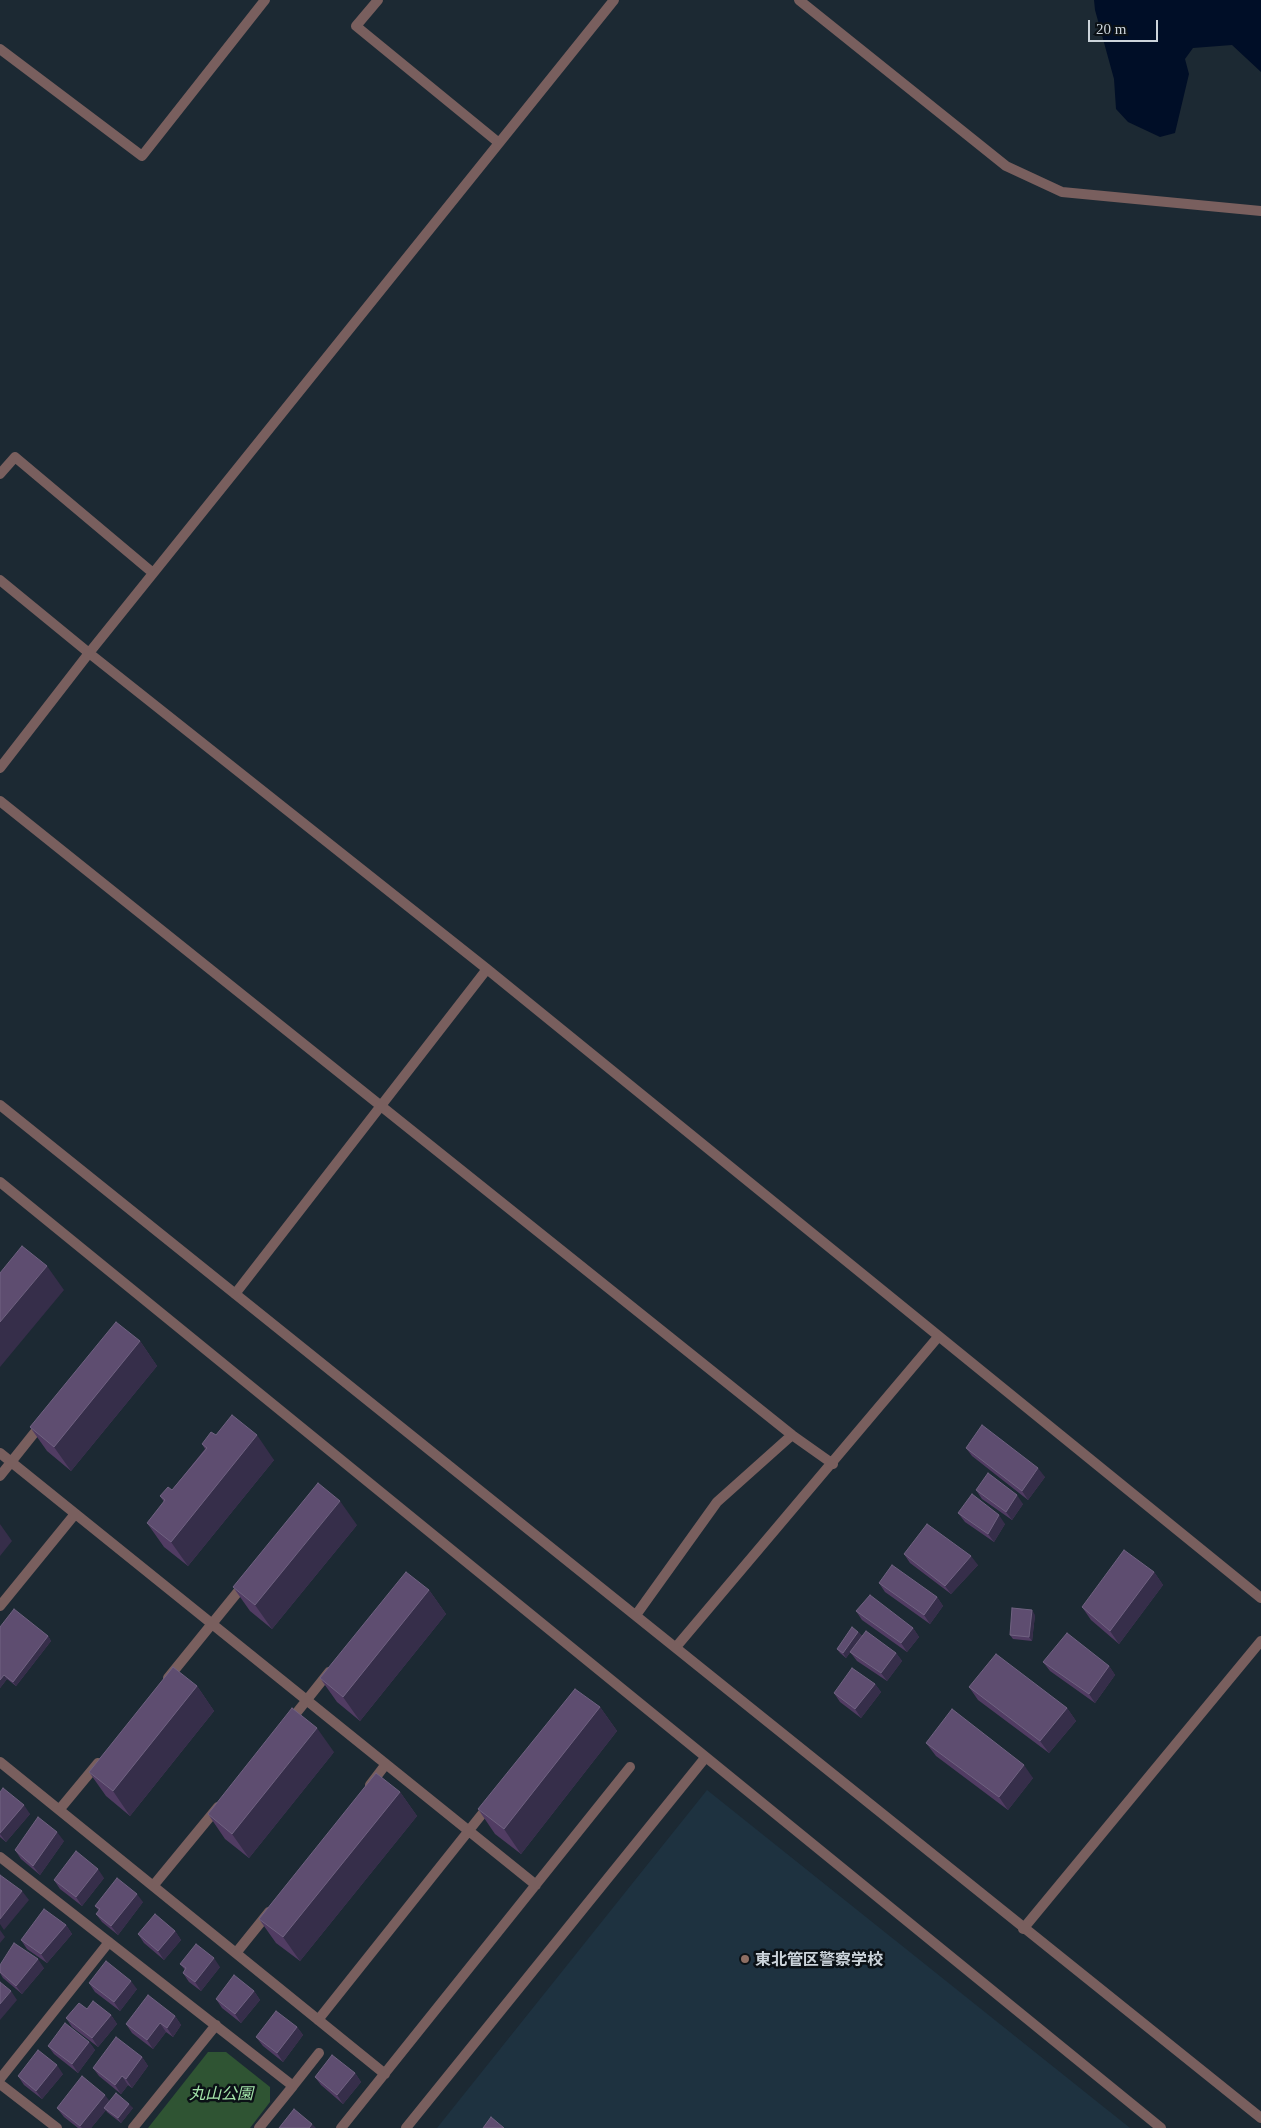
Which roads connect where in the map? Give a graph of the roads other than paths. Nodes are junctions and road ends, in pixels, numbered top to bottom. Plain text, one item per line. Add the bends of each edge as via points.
1 (265, 0) edge
2 (378, 0) edge
3 (614, 0) edge
4 (799, 0) edge
5 (0, 49) edge
6 (499, 143) junction
7 (1261, 211) edge
8 (0, 474) edge
9 (154, 573) junction
10 (0, 580) edge
11 (89, 653) junction
12 (0, 768) edge
13 (0, 801) edge
14 (487, 969) junction
15 (381, 1104) junction
16 (0, 1105) edge
17 (0, 1182) edge
18 (235, 1294) junction
19 (938, 1337) junction
20 (47, 1417) edge
21 (792, 1435) junction
22 (0, 1453) edge
23 (11, 1462) junction
24 (833, 1464) junction
25 (0, 1476) edge
26 (76, 1514) junction
27 (249, 1578) edge
28 (1261, 1598) edge
29 (0, 1606) edge
30 (636, 1616) junction
31 (212, 1624) junction
32 (1261, 1641) edge
33 (676, 1648) junction
34 (336, 1662) edge
35 (163, 1684) edge
36 (307, 1700) junction
37 (282, 1730) edge
38 (102, 1758) edge
39 (705, 1758) junction
40 (0, 1762) edge
41 (386, 1764) junction
42 (630, 1767) dead end
43 (499, 1792) edge
44 (362, 1795) edge
45 (227, 1797) edge
46 (59, 1810) junction
47 (468, 1830) junction
48 (0, 1857) edge
49 (536, 1885) junction
50 (153, 1886) junction
51 (278, 1900) edge
52 (1023, 1929) junction
53 (109, 1942) junction
54 (236, 1953) junction
55 (318, 2020) junction
56 (216, 2025) junction
57 (319, 2053) dead end
58 (385, 2074) junction
59 (0, 2079) edge
60 (0, 2084) edge
61 (293, 2086) junction
62 (1261, 2118) edge
63 (57, 2128) edge
64 (133, 2128) edge
65 (259, 2128) edge
66 (342, 2128) edge
67 (406, 2128) edge
68 (1161, 2128) edge

1 - 5 street via 142,156
2 - 6 street via 356,26
3 - 6 street
4 - 7 street via 1006,166 1062,192
6 - 9 street
8 - 9 street via 15,457
9 - 11 street
10 - 11 street
11 - 12 street
11 - 14 street
13 - 15 street
14 - 15 street
14 - 19 street
15 - 18 street
15 - 21 street
16 - 18 street
17 - 39 street
18 - 30 street
19 - 24 street
19 - 28 street
20 - 23 street
21 - 24 street
21 - 30 street via 717,1502
22 - 23 street
23 - 25 street
23 - 26 street
24 - 33 street
26 - 29 street
26 - 31 street
27 - 31 street
30 - 33 street
31 - 35 street
31 - 36 street
32 - 52 street
33 - 52 street
34 - 36 street
36 - 37 street
36 - 41 street
38 - 46 street
39 - 67 street
39 - 68 street
40 - 46 street
41 - 44 street
41 - 47 street
42 - 49 street
43 - 47 street
45 - 50 street
46 - 50 street
47 - 49 street
47 - 55 street
48 - 53 street
49 - 58 street
50 - 54 street
51 - 54 street
52 - 62 street
53 - 56 street
53 - 59 street
54 - 55 street
55 - 58 street
56 - 61 street
56 - 64 street
57 - 61 street
58 - 66 street
60 - 63 street
61 - 65 street

